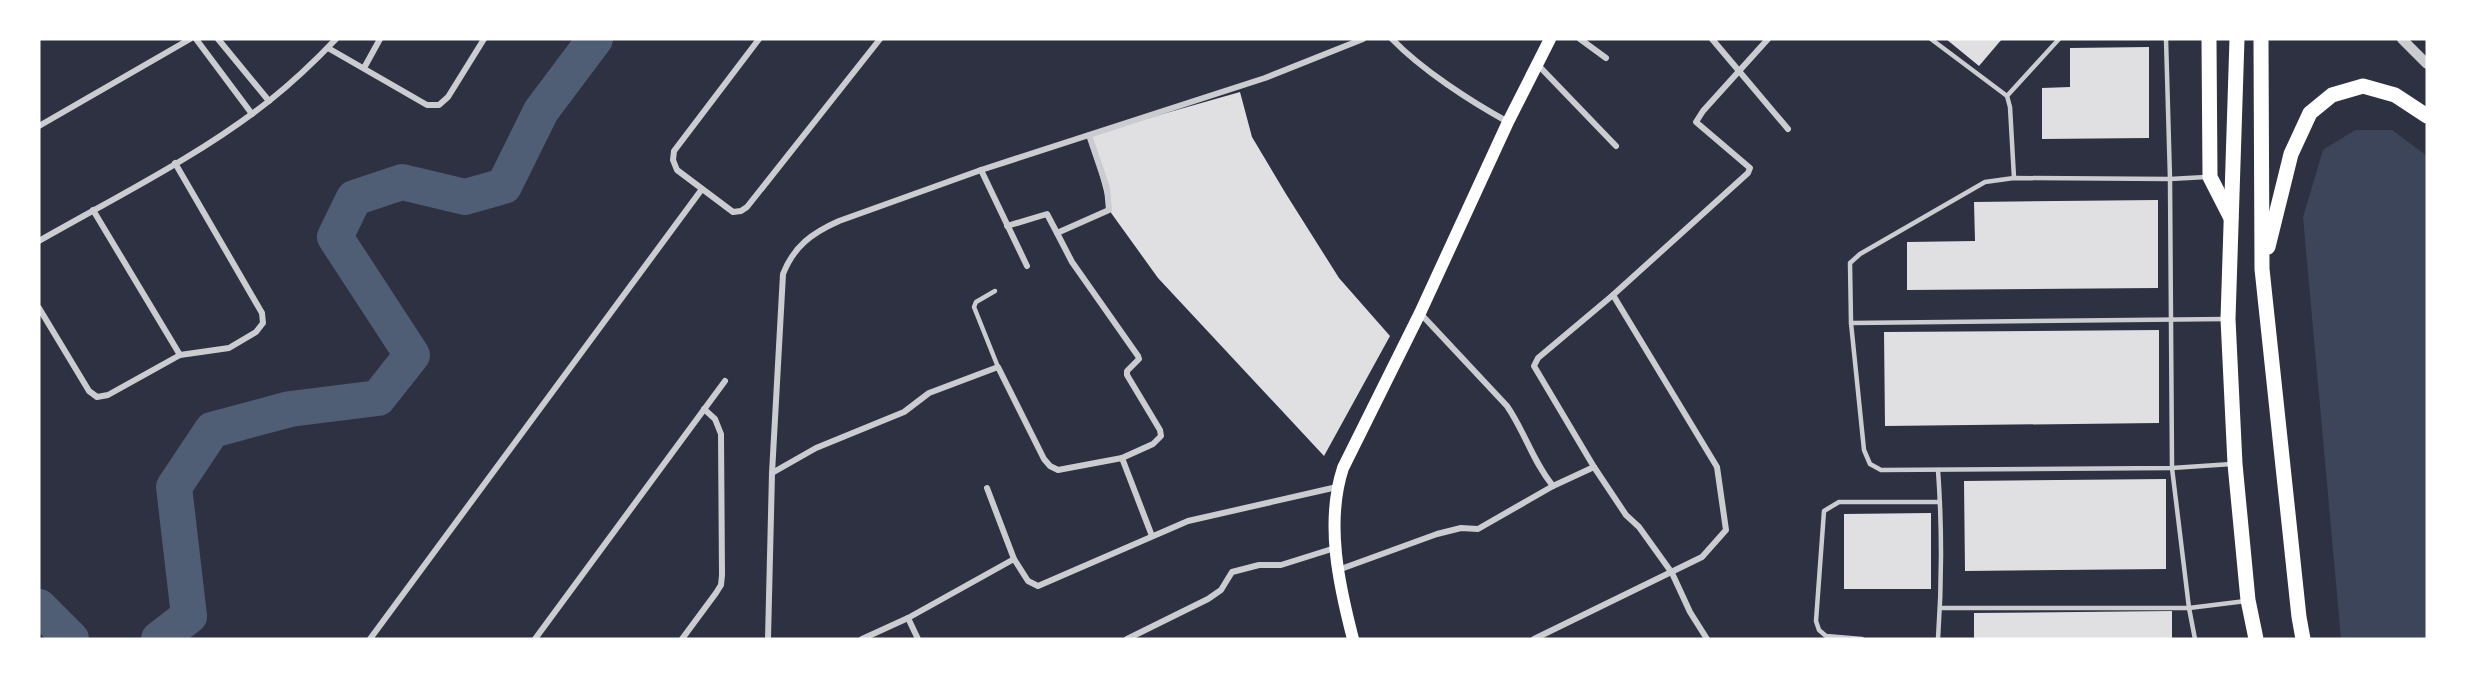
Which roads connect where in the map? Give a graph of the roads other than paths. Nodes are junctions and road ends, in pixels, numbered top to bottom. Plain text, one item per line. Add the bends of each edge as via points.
1 (190, 39) edge
2 (196, 39) edge
3 (218, 39) edge
4 (336, 39) edge
5 (381, 39) edge
6 (484, 39) edge
7 (759, 39) edge
8 (880, 39) edge
9 (1363, 39) edge
10 (1392, 39) edge
11 (1551, 39) edge
12 (1580, 39) edge
13 (1712, 39) edge
14 (1768, 39) edge
15 (1931, 39) edge
16 (2059, 39) edge
17 (2166, 39) edge
18 (2209, 39) edge
19 (2237, 39) edge
20 (2261, 39) edge
21 (2402, 39) edge
22 (328, 48) junction
23 (1606, 58) dead end
24 (2427, 64) edge
25 (1538, 65) junction
26 (364, 68) junction
27 (1740, 72) junction
28 (2007, 96) junction
29 (269, 101) junction
30 (252, 114) junction
31 (2427, 116) edge
32 (1508, 122) junction
33 (39, 126) edge
34 (1788, 129) dead end
35 (1089, 135) junction
36 (1616, 146) dead end
37 (175, 163) junction
38 (981, 170) junction
39 (2210, 177) junction
40 (2014, 178) junction
41 (2170, 179) junction
42 (702, 189) junction
43 (93, 210) junction
44 (2231, 218) junction
45 (1007, 226) junction
46 (1057, 233) junction
47 (39, 242) edge
48 (1028, 266) dead end
49 (2262, 269) junction
50 (995, 291) dead end
51 (1612, 295) junction
52 (39, 308) edge
53 (1420, 313) junction
54 (2228, 319) junction
55 (2171, 320) junction
56 (1851, 323) junction
57 (180, 356) junction
58 (998, 367) junction
59 (725, 381) dead end
60 (704, 409) junction
61 (1122, 458) junction
62 (2235, 464) junction
63 (1594, 467) junction
64 (2172, 468) junction
65 (1938, 470) junction
66 (772, 473) junction
67 (1553, 486) junction
68 (1337, 487) junction
69 (987, 488) dead end
70 (1940, 502) junction
71 (1152, 536) junction
72 (1336, 547) junction
73 (1014, 559) junction
74 (1338, 570) junction
75 (1672, 573) junction
76 (2248, 600) junction
77 (1940, 608) junction
78 (2189, 608) junction
79 (908, 618) junction
80 (370, 639) edge
81 (535, 639) edge
82 (682, 639) edge
83 (768, 639) edge
84 (864, 639) edge
85 (918, 639) edge
86 (1127, 639) edge
87 (1353, 639) edge
88 (1534, 639) edge
89 (1707, 639) edge
90 (1862, 639) edge
91 (1938, 639) edge
92 (2195, 639) edge
93 (2256, 639) edge
94 (2303, 639) edge

1 - 33 street
2 - 30 street
3 - 29 street
4 - 22 street
5 - 26 street
6 - 26 street via 448,98 439,105 427,105
7 - 42 street via 674,151 677,170
8 - 42 street via 747,207 733,212
9 - 35 street via 1265,78
10 - 32 street via 1473,101
11 - 25 main road
12 - 23 street
13 - 27 street
14 - 27 street
15 - 28 lane
16 - 28 lane
17 - 41 lane
18 - 39 main road
19 - 44 main road
20 - 49 main road
21 - 24 street
22 - 26 street
22 - 29 street
25 - 32 main road
25 - 36 street
27 - 34 street
27 - 51 street via 1696,122 1749,168 1748,173
28 - 40 lane
29 - 30 street
30 - 37 street
31 - 49 main road via 2395,95 2363,86 2332,95 2310,113 2291,154
32 - 53 main road
35 - 38 street
35 - 46 street via 1107,188 1109,210
37 - 43 street
37 - 57 street via 262,313 263,323 256,332 229,348
38 - 45 street
38 - 66 street via 839,221 810,237 789,257 783,274
39 - 41 lane
39 - 44 main road
40 - 41 lane
40 - 56 lane via 1985,182 1850,263
41 - 55 lane
42 - 80 street
43 - 47 street
43 - 57 street
44 - 54 main road
45 - 46 street via 1047,214
45 - 48 street
46 - 61 street via 1072,262 1138,356 1126,373 1160,430 1161,436 1152,444
49 - 94 main road
50 - 58 lane via 974,307
51 - 63 street via 1538,358 1534,366
51 - 75 street via 1717,467 1726,530 1702,557
52 - 57 street via 89,391 97,397 108,395
53 - 67 street via 1507,406 1539,469
53 - 68 main road
54 - 55 lane
54 - 62 main road
55 - 56 lane
55 - 64 lane
56 - 65 lane via 1864,450 1870,464 1881,470
58 - 61 street via 1050,466 1059,470
58 - 66 street via 929,393 904,412 816,448
59 - 60 street
60 - 81 street
60 - 82 street via 715,419 721,434 722,575 721,585
61 - 71 street
62 - 64 lane
62 - 76 main road
63 - 67 street
63 - 75 street
64 - 65 lane
64 - 78 lane
65 - 70 lane
66 - 83 street
67 - 74 street via 1478,529 1461,528 1437,534
68 - 71 street via 1188,521
68 - 72 main road
69 - 73 street
70 - 77 lane
70 - 90 lane via 1839,502 1824,511 1816,621 1826,636
71 - 73 street via 1038,585 1028,581
72 - 74 main road
72 - 86 street via 1281,565 1259,565 1233,572 1221,590 1208,599
73 - 79 street
74 - 87 main road
75 - 88 street
75 - 89 street
76 - 78 lane
76 - 93 main road
77 - 78 lane
77 - 91 lane
78 - 92 lane
79 - 84 street
79 - 85 street

